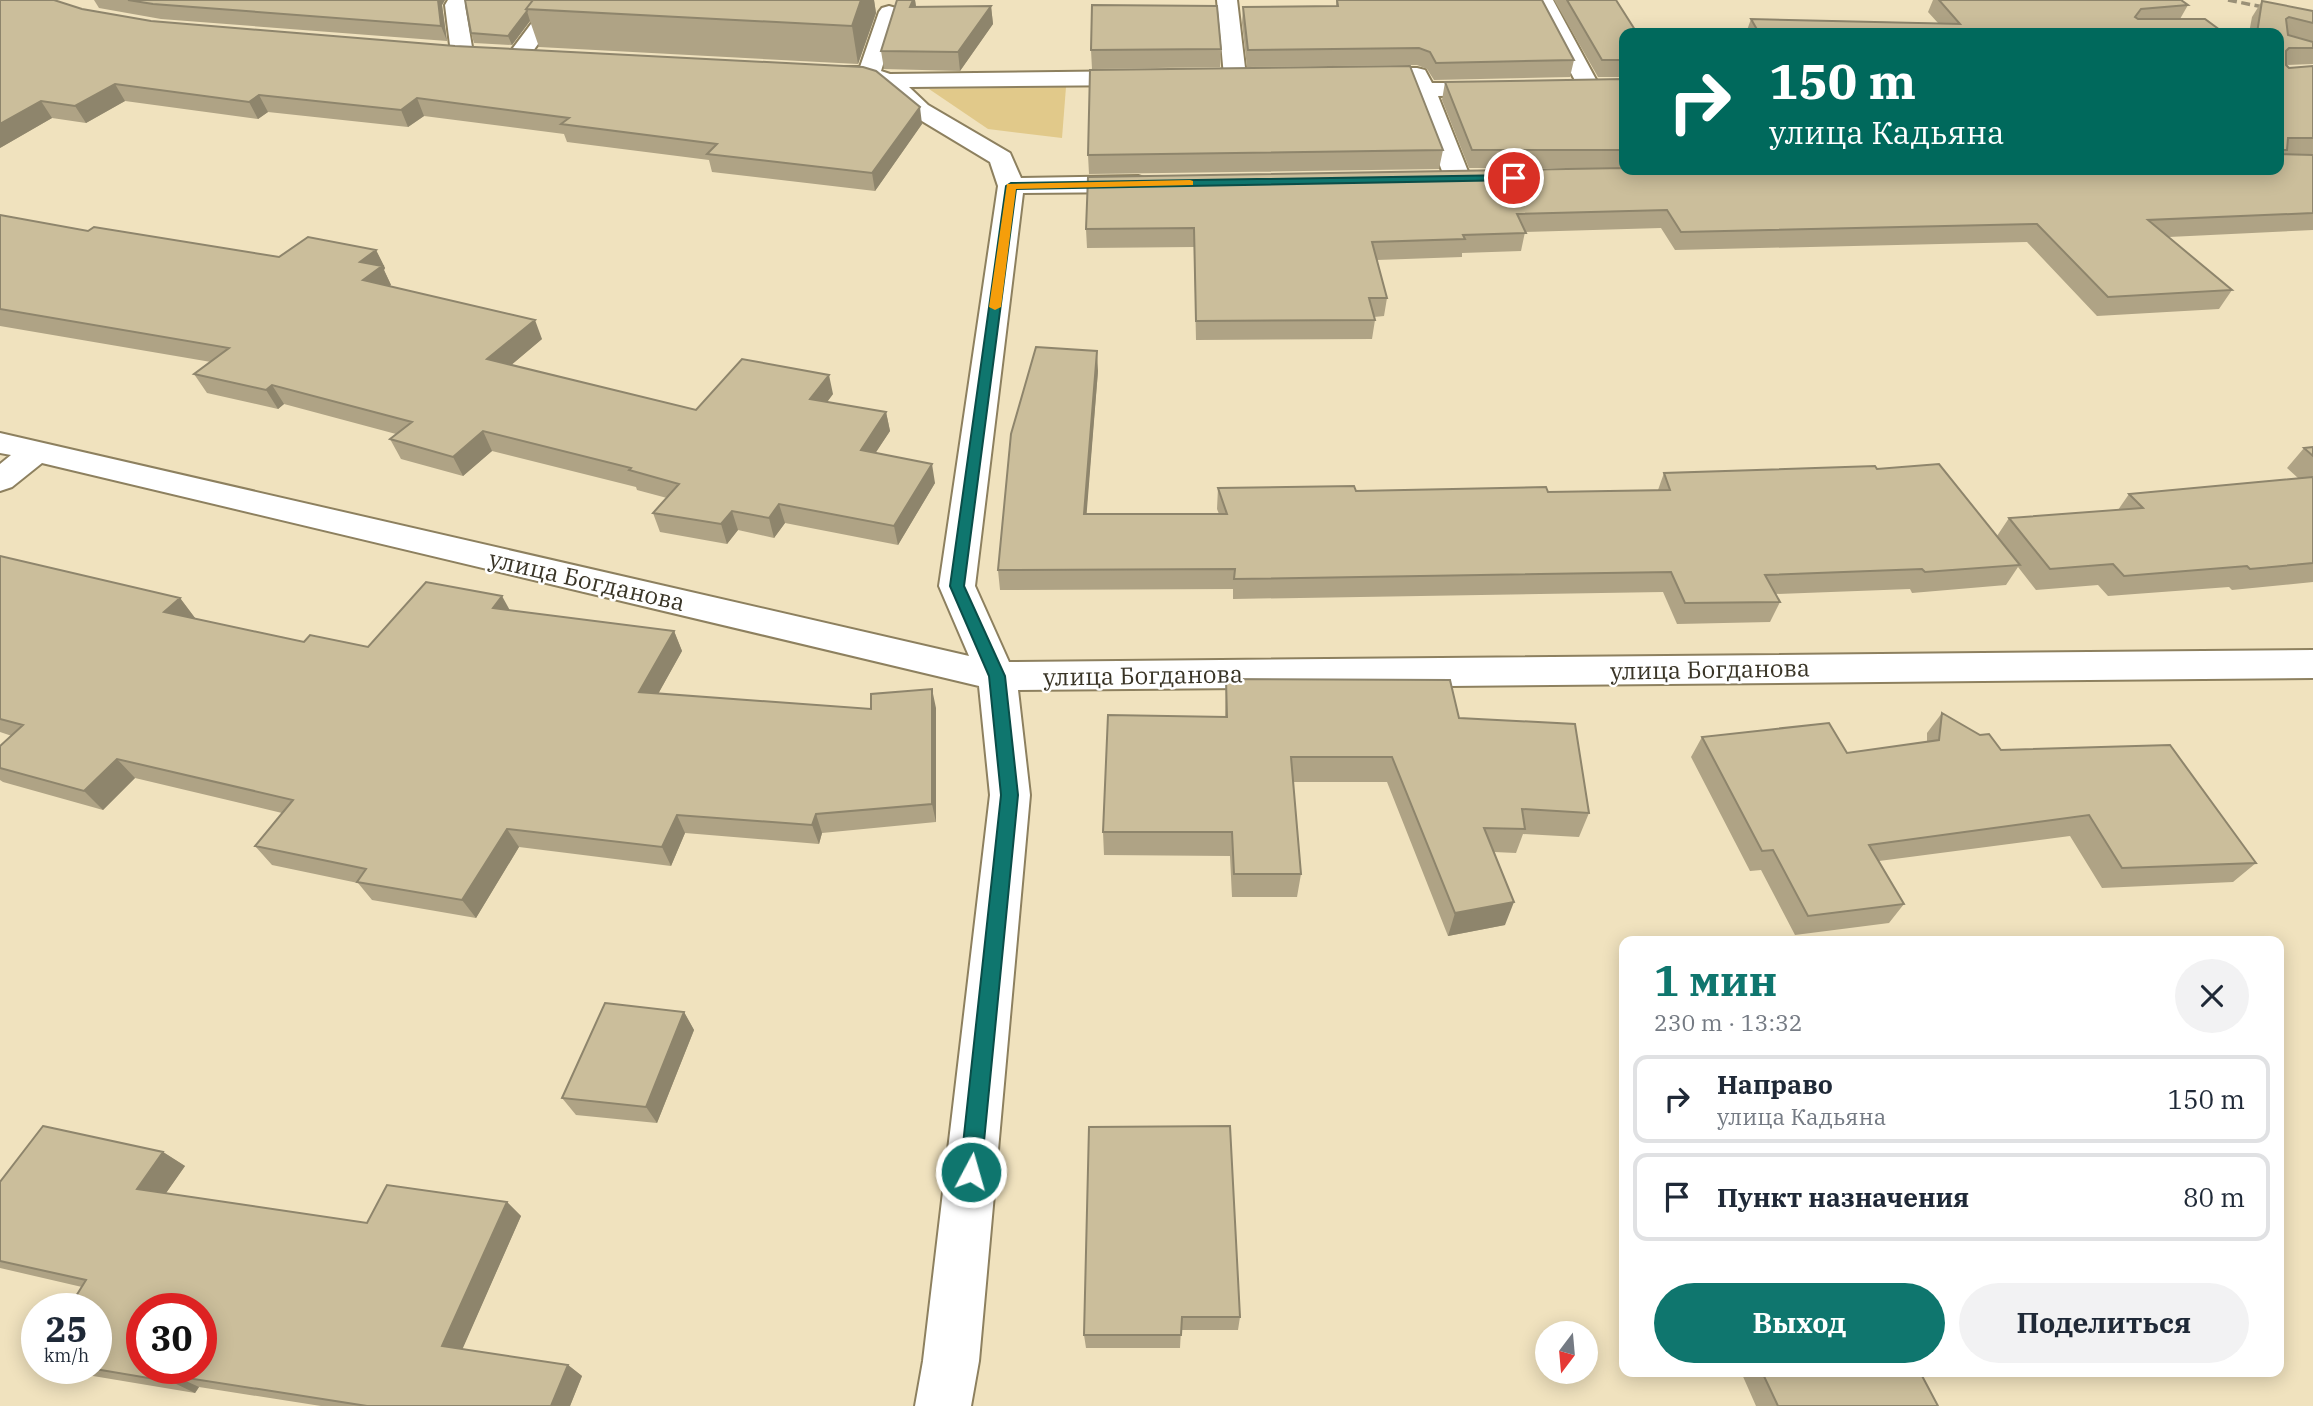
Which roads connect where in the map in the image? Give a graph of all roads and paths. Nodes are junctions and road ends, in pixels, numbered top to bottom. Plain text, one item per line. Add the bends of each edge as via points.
1 (458, 0) edge
2 (559, 0) edge
3 (1227, 0) edge
4 (1543, 0) edge
5 (889, 12) dead end
6 (434, 50) edge
7 (462, 52) junction
8 (518, 57) junction
9 (545, 58) edge
10 (815, 71) edge
11 (1343, 75) edge
12 (1235, 76) junction
13 (1262, 76) edge
14 (878, 77) junction
15 (1167, 77) edge
16 (1208, 77) edge
17 (1612, 86) edge
18 (1562, 87) edge
19 (1589, 87) junction
20 (1520, 88) edge
21 (1424, 90) junction
22 (1486, 178) edge
23 (1430, 179) edge
24 (1458, 179) junction
25 (1165, 183) edge
26 (1011, 186) junction
27 (0, 443) edge
28 (38, 450) junction
29 (0, 480) edge
30 (2313, 664) edge
31 (997, 676) junction
32 (943, 1406) edge

1 - 7 street
2 - 8 street
3 - 12 street
4 - 19 street
5 - 14 street
6 - 7 street
7 - 8 street
8 - 9 street
10 - 14 street
11 - 21 street via 1417,75
12 - 13 street
12 - 16 street
14 - 15 street
14 - 26 street via 920,110 1001,158
17 - 19 street
18 - 19 street
20 - 21 street
21 - 24 street
22 - 24 street
23 - 24 street
25 - 26 street
26 - 31 street via 957,586
27 - 28 street, улица Богданова
28 - 29 street
28 - 31 street, улица Богданова
30 - 31 street, улица Богданова
31 - 32 street via 1010,795

